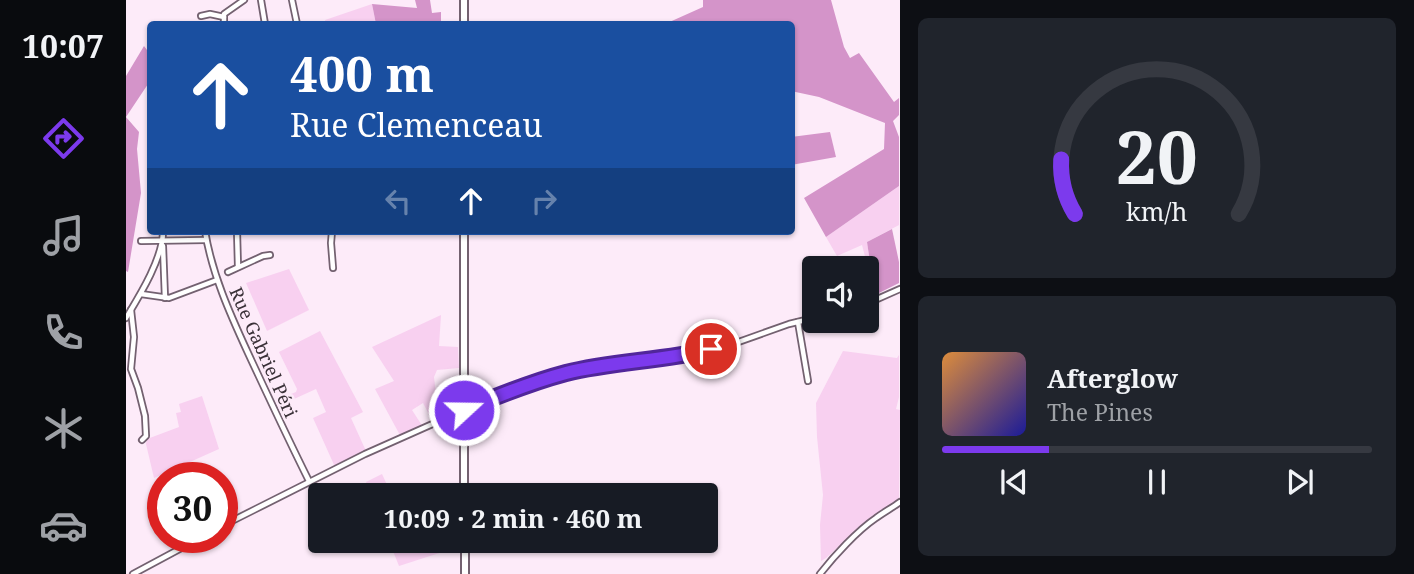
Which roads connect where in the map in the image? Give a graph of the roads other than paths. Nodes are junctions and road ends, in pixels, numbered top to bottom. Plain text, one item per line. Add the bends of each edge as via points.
1 (244, 0) edge
2 (261, 0) edge
3 (292, 0) edge
4 (464, 0) edge
5 (201, 16) dead end
6 (224, 16) junction
7 (224, 21) edge
8 (264, 21) edge
9 (296, 21) edge
10 (464, 21) edge
11 (163, 235) edge
12 (205, 235) edge
13 (237, 235) edge
14 (332, 235) edge
15 (464, 235) edge
16 (206, 240) junction
17 (141, 241) dead end
18 (163, 241) junction
19 (270, 255) dead end
20 (238, 267) junction
21 (333, 268) dead end
22 (228, 272) dead end
23 (217, 280) junction
24 (900, 289) edge
25 (141, 295) junction
26 (164, 298) junction
27 (879, 298) edge
28 (131, 310) junction
29 (126, 318) edge
30 (802, 321) edge
31 (798, 322) junction
32 (808, 381) dead end
33 (464, 410) junction
34 (142, 440) dead end
35 (309, 481) junction
36 (464, 483) edge
37 (900, 502) edge
38 (238, 518) edge
39 (172, 553) edge
40 (465, 553) edge
41 (133, 574) edge
42 (465, 574) edge
43 (820, 574) edge

1 - 6 street
2 - 8 street
3 - 9 street
4 - 10 main road
5 - 6 street
6 - 7 street
11 - 18 street
12 - 16 street, Rue Gabriel Péri
13 - 20 street
14 - 21 street
15 - 33 main road
16 - 18 street
16 - 23 street, Rue Gabriel Péri
17 - 18 street
18 - 25 street
18 - 26 street
19 - 20 street
20 - 22 street
23 - 26 street
23 - 35 street, Rue Gabriel Péri
24 - 27 street
25 - 26 street
25 - 28 street
28 - 29 street
28 - 34 street via 131,369 146,429
30 - 31 street
31 - 32 street
31 - 33 street via 730,345 566,373
33 - 35 street
33 - 36 main road
35 - 38 street
37 - 43 street via 869,524
39 - 41 street
40 - 42 main road

